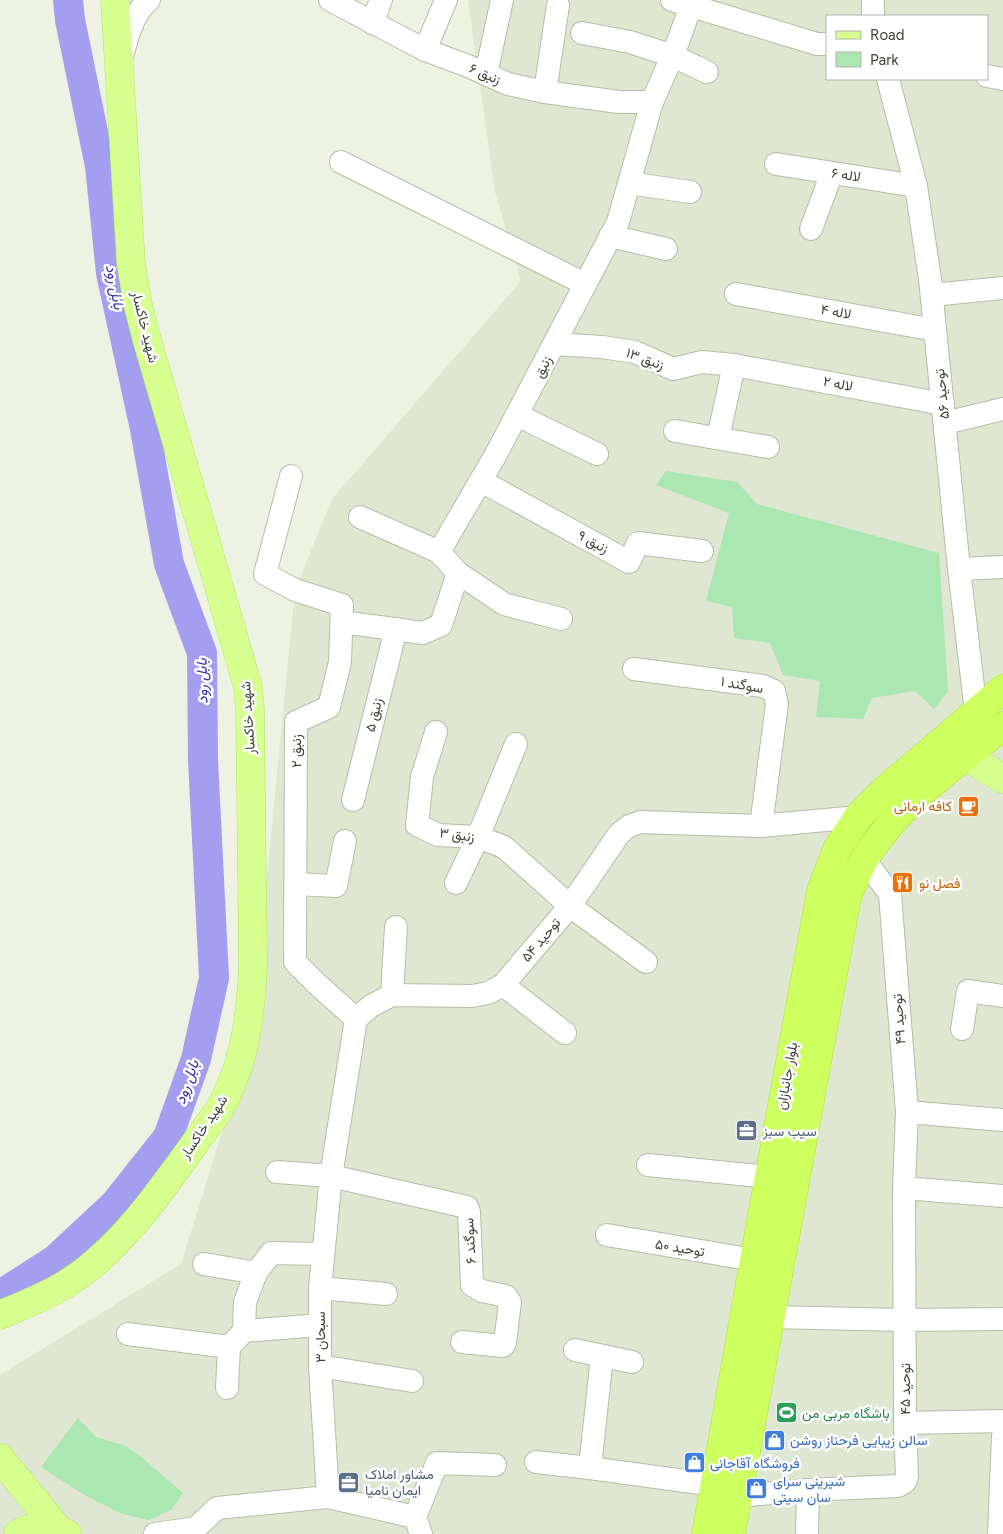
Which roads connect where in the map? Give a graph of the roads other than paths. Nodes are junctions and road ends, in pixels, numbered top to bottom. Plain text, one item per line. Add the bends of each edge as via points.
1 (114, 0) edge
2 (149, 0) edge
3 (330, 0) edge
4 (382, 0) edge
5 (446, 0) edge
6 (502, 0) edge
7 (873, 0) edge
8 (685, 2) edge
9 (558, 4) dead end
10 (873, 15) edge
11 (372, 23) junction
12 (582, 34) dead end
13 (826, 44) edge
14 (425, 50) junction
15 (673, 56) junction
16 (119, 67) junction
17 (708, 72) dead end
18 (486, 74) junction
19 (988, 76) edge
20 (1003, 79) edge
21 (888, 80) edge
22 (545, 92) junction
23 (652, 102) junction
24 (341, 162) dead end
25 (776, 164) dead end
26 (832, 173) junction
27 (629, 183) junction
28 (916, 186) junction
29 (690, 192) dead end
30 (811, 229) dead end
31 (610, 236) junction
32 (666, 249) dead end
33 (585, 284) junction
34 (1003, 288) edge
35 (736, 294) dead end
36 (932, 295) junction
37 (935, 330) junction
38 (554, 344) junction
39 (734, 365) junction
40 (1003, 409) edge
41 (944, 413) junction
42 (517, 415) junction
43 (675, 431) dead end
44 (718, 438) junction
45 (768, 447) dead end
46 (597, 454) dead end
47 (291, 476) dead end
48 (481, 481) junction
49 (360, 517) dead end
50 (702, 551) dead end
51 (439, 552) junction
52 (1003, 567) edge
53 (959, 569) junction
54 (458, 574) junction
55 (561, 618) dead end
56 (342, 622) junction
57 (396, 630) junction
58 (634, 669) dead end
59 (1003, 689) edge
60 (976, 712) junction
61 (1003, 726) edge
62 (436, 732) dead end
63 (516, 744) dead end
64 (966, 756) junction
65 (1003, 779) edge
66 (352, 800) dead end
67 (858, 816) junction
68 (761, 826) junction
69 (478, 837) junction
70 (345, 841) dead end
71 (864, 859) junction
72 (456, 883) dead end
73 (296, 884) junction
74 (570, 906) junction
75 (396, 927) dead end
76 (646, 962) dead end
77 (503, 985) junction
78 (392, 995) junction
79 (1003, 996) edge
80 (356, 1019) junction
81 (962, 1029) dead end
82 (565, 1033) dead end
83 (907, 1112) junction
84 (1003, 1120) edge
85 (648, 1165) dead end
86 (277, 1172) dead end
87 (330, 1176) junction
88 (769, 1177) junction
89 (904, 1188) junction
90 (1003, 1196) edge
91 (607, 1234) dead end
92 (323, 1254) junction
93 (754, 1260) junction
94 (204, 1264) dead end
95 (256, 1273) junction
96 (320, 1288) junction
97 (386, 1294) dead end
98 (0, 1315) edge
99 (770, 1317) junction
100 (1003, 1319) edge
101 (905, 1320) junction
102 (320, 1325) junction
103 (244, 1331) junction
104 (128, 1334) dead end
105 (462, 1342) dead end
106 (229, 1347) junction
107 (575, 1350) dead end
108 (602, 1356) junction
109 (632, 1362) dead end
110 (320, 1366) junction
111 (412, 1380) dead end
112 (227, 1388) dead end
113 (1003, 1421) edge
114 (905, 1423) junction
115 (1003, 1436) edge
116 (0, 1458) edge
117 (536, 1462) dead end
118 (495, 1465) dead end
119 (590, 1468) junction
120 (808, 1490) junction
121 (726, 1491) junction
122 (328, 1497) junction
123 (418, 1526) edge
124 (62, 1531) edge
125 (196, 1531) edge
126 (18, 1534) edge
127 (155, 1534) edge
128 (706, 1534) edge
129 (731, 1534) edge
130 (807, 1534) edge
131 (999, 1534) edge

1 - 16 main road, شهید خاکسار
2 - 16 street via 135,16
3 - 11 street, زنبق ۶
4 - 11 street
5 - 14 street
6 - 18 street
7 - 10 street
8 - 13 street via 817,44
8 - 15 street, زنبق
9 - 22 street
11 - 14 street, زنبق ۶
12 - 15 street via 630,42
14 - 18 street, زنبق ۶
15 - 17 street
15 - 23 street, زنبق
16 - 98 main road, شهید خاکسار via 131,264 138,305 248,688 254,963 250,1012 243,1048 225,1100 146,1208 103,1256 69,1283
18 - 22 street, زنبق ۶ via 508,84
19 - 20 street
21 - 28 street, توحید ۵۶
22 - 23 street, زنبق ۶ via 619,102
23 - 27 street, زنبق
24 - 33 street
25 - 26 street, لاله ۶
26 - 28 street, لاله ۶
26 - 30 street
27 - 29 street
27 - 31 street, زنبق via 618,222
28 - 36 street, توحید ۵۶
31 - 32 street
31 - 33 street, زنبق
33 - 38 street, زنبق
34 - 36 street
35 - 37 street, لاله ۴
36 - 37 street, توحید ۵۶
37 - 41 street, توحید ۵۶
38 - 39 street, زنبق ۱۳ via 635,352 673,370 702,362
38 - 42 street, زنبق
39 - 41 street, لاله ۲
39 - 44 street
40 - 41 street
41 - 53 street, توحید ۵۶
42 - 46 street
42 - 48 street, زنبق
43 - 44 street
44 - 45 street
47 - 56 street, زنبق ۲ via 265,574 295,590 342,605
48 - 50 street, زنبق ۹ via 629,562 638,543
48 - 51 street, زنبق
49 - 51 street
51 - 54 street
52 - 53 street
53 - 60 street, توحید ۵۶
54 - 55 street via 504,604
54 - 57 street via 442,625 424,633
56 - 57 street
56 - 73 street, زنبق ۲ via 340,662 329,707 296,722
57 - 66 street, زنبق ۵
58 - 68 street, سوگند ۱ via 763,686 774,691 777,704
59 - 60 highway, بلوار جانبازان
60 - 67 highway, بلوار جانبازان
61 - 64 highway, بلوار جانبازان
62 - 69 street, زنبق ۳ via 422,777 417,825 438,835
63 - 69 street
64 - 65 main road
64 - 71 highway, بلوار جانبازان via 894,819
67 - 68 street, توحید ۵۴
67 - 88 highway, بلوار جانبازان via 837,849 821,891
68 - 74 street, توحید ۵۴ via 640,822 629,826 619,834
69 - 72 street
69 - 74 street, زنبق ۳ via 504,848
70 - 73 street via 336,886
71 - 83 street, توحید ۴۹ via 890,894
71 - 99 highway, بلوار جانبازان via 847,897
73 - 80 street, زنبق ۲ via 294,962
74 - 76 street, زنبق ۳
74 - 77 street, توحید ۵۴
75 - 78 street
77 - 78 street, توحید ۵۴ via 488,993 472,996
77 - 82 street
78 - 80 street, توحید ۵۴
79 - 81 street via 968,991
80 - 87 street
83 - 84 street
83 - 89 street, توحید ۴۹
85 - 88 street
86 - 87 street
87 - 92 street, سبحان ۳
87 - 105 street, سوگند ۶ via 467,1207 472,1285 482,1291 506,1296 510,1302 504,1346
88 - 93 highway, بلوار جانبازان
89 - 90 street
89 - 101 street, توحید ۴۵
91 - 93 street, توحید ۵۰
92 - 95 street via 271,1253
92 - 96 street, سبحان ۳
93 - 121 highway, بلوار جانبازان
94 - 95 street
95 - 103 street via 245,1302
96 - 97 street
96 - 102 street, سبحان ۳
99 - 101 street
99 - 121 highway, بلوار جانبازان
100 - 101 street
101 - 114 street, توحید ۴۵
102 - 103 street
102 - 110 street, سبحان ۳
103 - 106 street
104 - 106 street
106 - 112 street
107 - 108 street
108 - 109 street
108 - 119 street
110 - 111 street
110 - 122 street, سبحان ۳
113 - 114 street
114 - 120 street, توحید ۴۵ via 905,1482 898,1486
115 - 131 street
116 - 124 main road
117 - 119 street, توحید ۴۵
118 - 123 street via 437,1463
119 - 121 street, توحید ۴۵
120 - 121 street, توحید ۴۵
120 - 130 street
121 - 128 highway, بلوار جانبازان
121 - 129 highway, بلوار جانبازان
122 - 123 street
122 - 125 street via 217,1508
124 - 126 main road via 42,1526 28,1528
125 - 127 street

